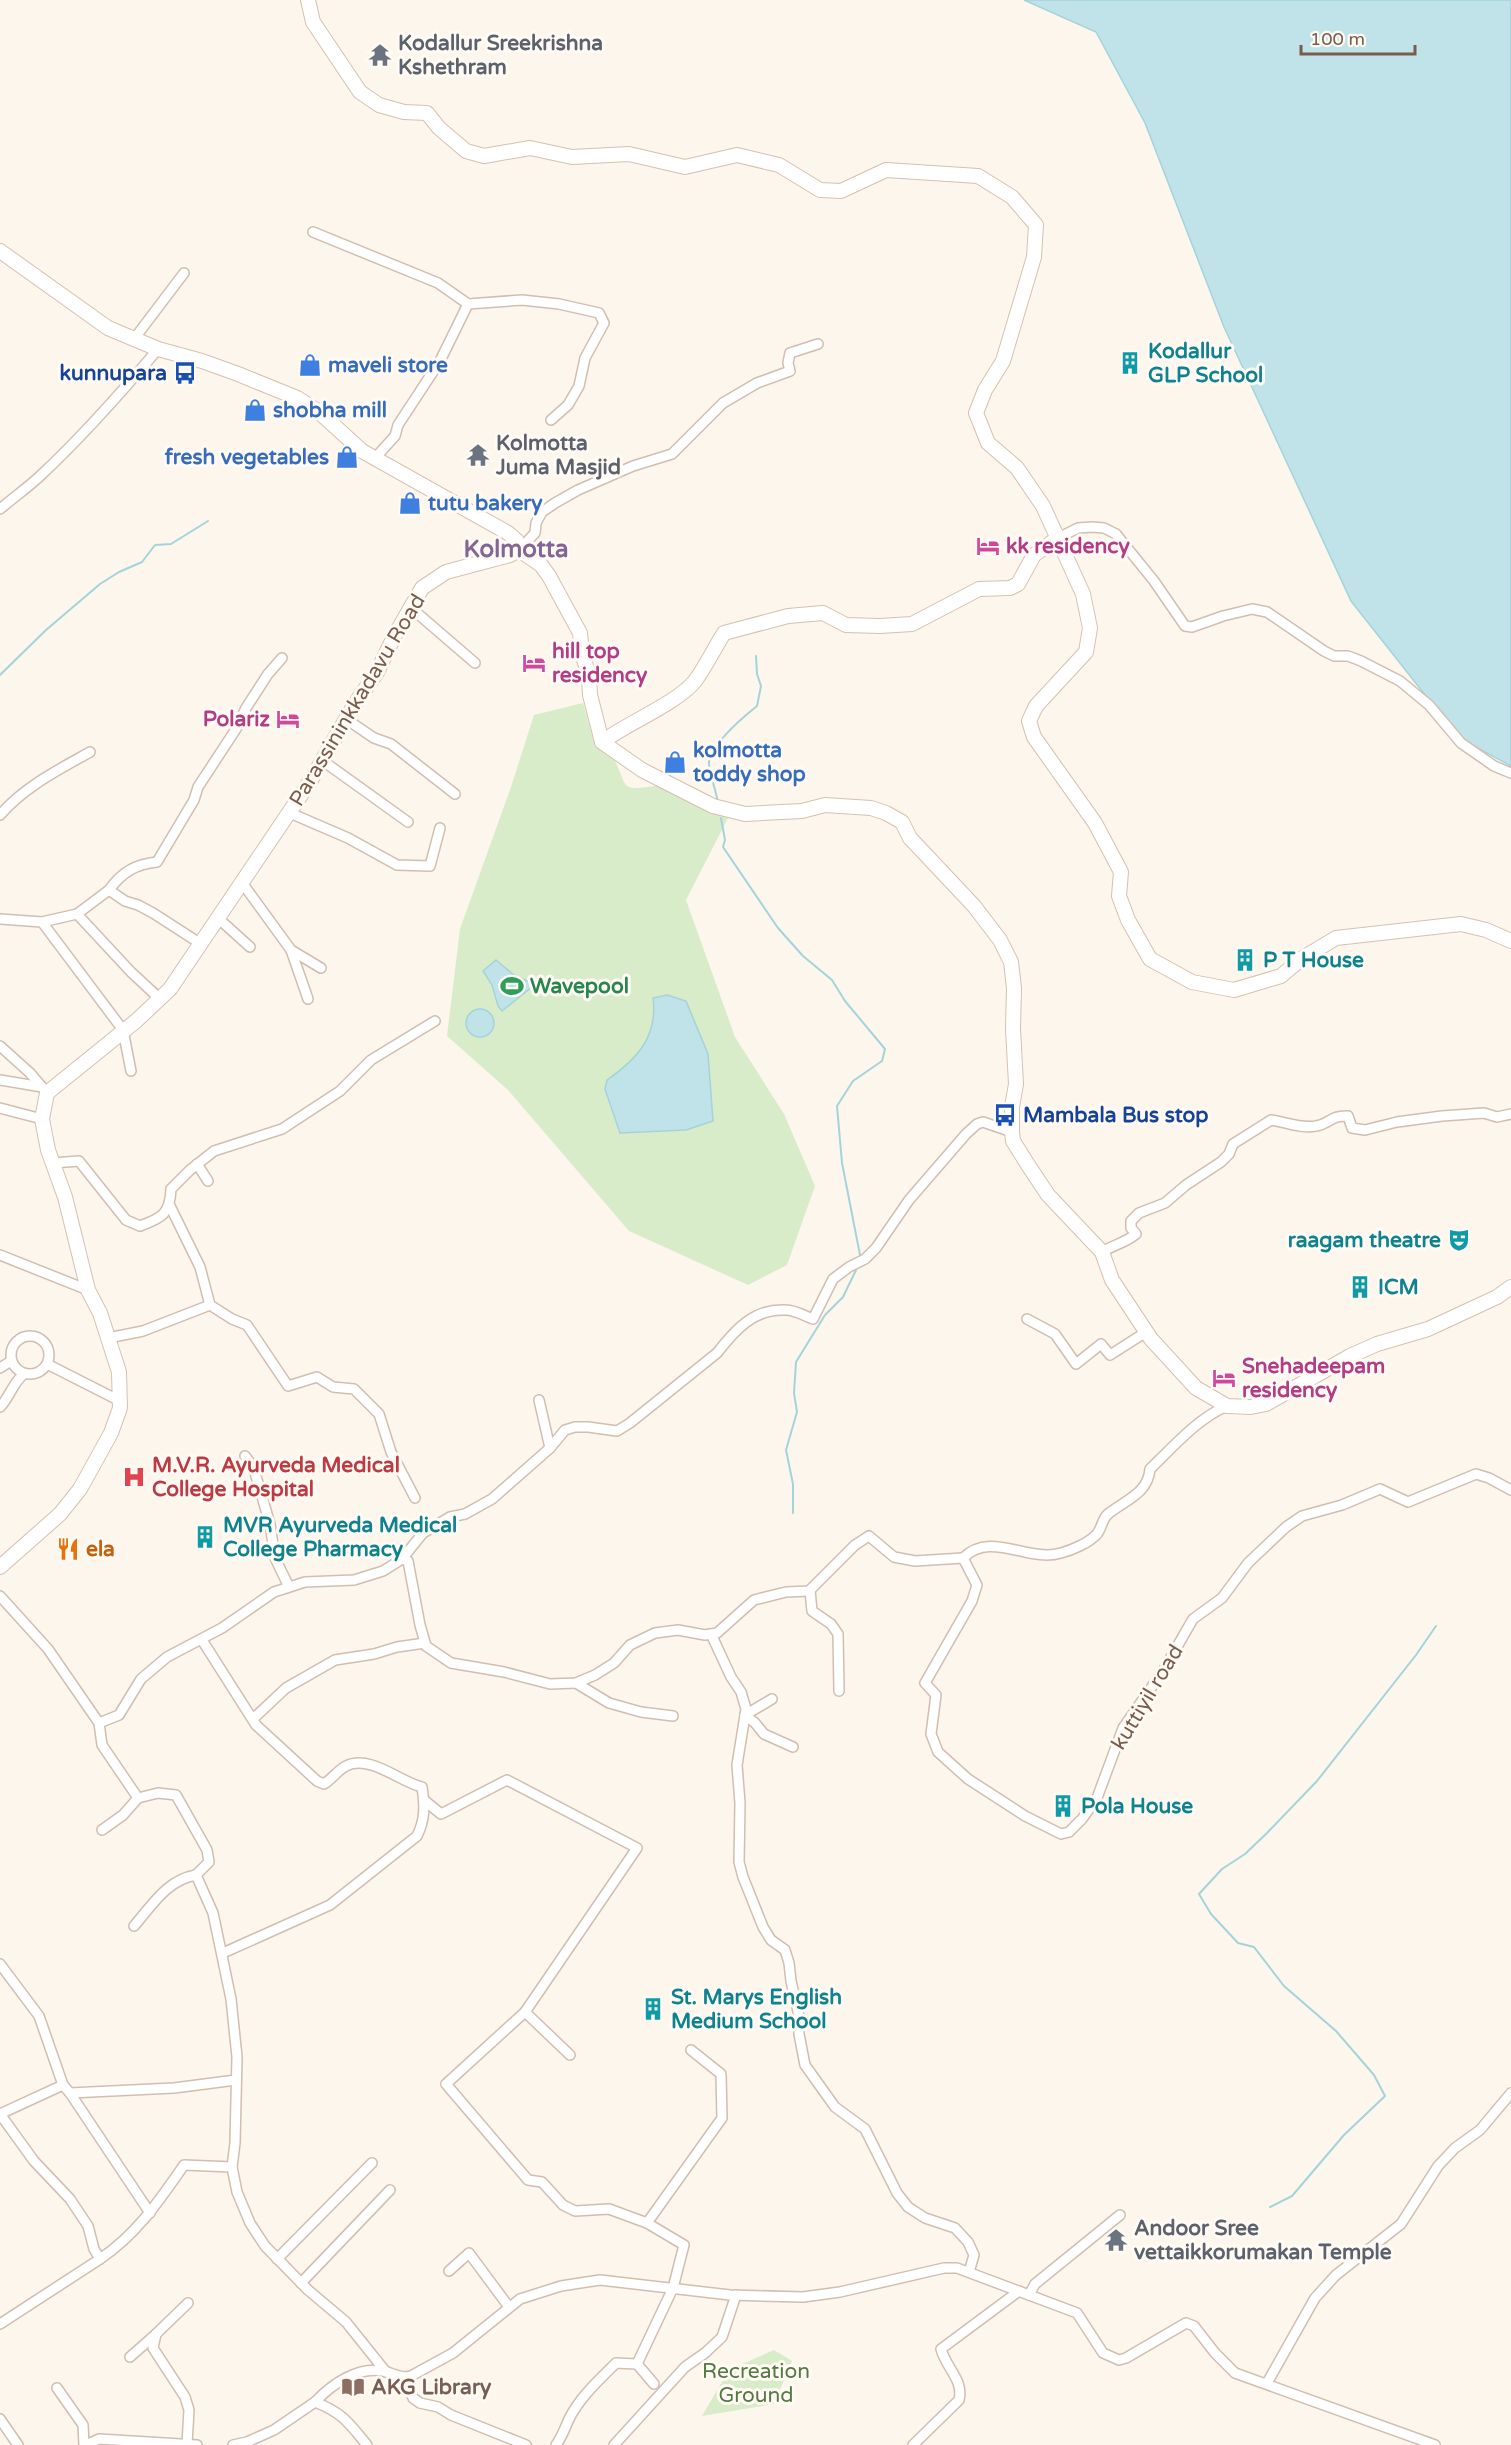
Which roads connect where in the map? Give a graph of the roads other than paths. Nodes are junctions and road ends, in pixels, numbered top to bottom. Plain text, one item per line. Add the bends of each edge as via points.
1 (308, 0) edge
2 (313, 232) dead end
3 (0, 251) edge
4 (184, 273) dead end
5 (468, 304) junction
6 (134, 339) junction
7 (818, 344) dead end
8 (158, 349) junction
9 (551, 420) dead end
10 (375, 458) junction
11 (0, 509) edge
12 (1058, 538) junction
13 (519, 550) junction
14 (410, 607) junction
15 (282, 658) dead end
16 (475, 663) dead end
17 (346, 719) junction
18 (602, 742) junction
19 (90, 752) dead end
20 (322, 761) junction
21 (1511, 773) edge
22 (455, 794) dead end
23 (290, 813) junction
24 (0, 815) edge
25 (408, 822) dead end
26 (440, 828) dead end
27 (243, 884) junction
28 (110, 890) junction
29 (77, 914) junction
30 (0, 919) edge
31 (219, 919) junction
32 (42, 922) junction
33 (1511, 940) edge
34 (201, 944) junction
35 (250, 947) dead end
36 (291, 950) junction
37 (321, 968) dead end
38 (159, 998) junction
39 (308, 999) dead end
40 (435, 1022) dead end
41 (123, 1030) junction
42 (0, 1046) edge
43 (131, 1071) dead end
44 (0, 1080) edge
45 (47, 1087) junction
46 (0, 1108) edge
47 (1511, 1114) edge
48 (42, 1119) junction
49 (1012, 1132) junction
50 (53, 1163) junction
51 (197, 1164) junction
52 (208, 1181) dead end
53 (170, 1206) junction
54 (1102, 1252) junction
55 (0, 1255) edge
56 (1511, 1287) edge
57 (88, 1290) junction
58 (210, 1305) junction
59 (1027, 1319) dead end
60 (108, 1338) junction
61 (1150, 1339) junction
62 (11, 1361) junction
63 (49, 1365) junction
64 (0, 1368) edge
65 (24, 1374) junction
66 (539, 1400) dead end
67 (120, 1401) junction
68 (0, 1407) edge
69 (1227, 1407) junction
70 (550, 1448) junction
71 (245, 1456) dead end
72 (1511, 1490) edge
73 (415, 1498) dead end
74 (963, 1558) junction
75 (402, 1559) junction
76 (2, 1563) edge
77 (290, 1587) junction
78 (810, 1590) junction
79 (0, 1596) edge
80 (711, 1634) junction
81 (202, 1640) junction
82 (425, 1643) junction
83 (576, 1683) junction
84 (839, 1691) dead end
85 (772, 1699) dead end
86 (745, 1715) junction
87 (673, 1716) dead end
88 (252, 1719) junction
89 (99, 1723) junction
90 (793, 1747) dead end
91 (138, 1798) junction
92 (424, 1800) junction
93 (102, 1830) dead end
94 (196, 1875) junction
95 (134, 1926) dead end
96 (223, 1953) junction
97 (0, 1964) edge
98 (525, 2012) junction
99 (691, 2050) dead end
100 (570, 2055) dead end
101 (236, 2080) junction
102 (63, 2085) junction
103 (70, 2093) junction
104 (1511, 2093) edge
105 (0, 2114) edge
106 (372, 2163) dead end
107 (232, 2167) junction
108 (390, 2190) dead end
109 (150, 2213) junction
110 (1120, 2215) dead end
111 (648, 2223) junction
112 (100, 2259) junction
113 (277, 2259) junction
114 (449, 2271) dead end
115 (969, 2272) junction
116 (301, 2283) junction
117 (673, 2288) junction
118 (1019, 2291) junction
119 (736, 2295) junction
120 (1029, 2295) junction
121 (188, 2303) dead end
122 (509, 2307) junction
123 (0, 2324) edge
124 (156, 2334) junction
125 (130, 2357) dead end
126 (637, 2364) junction
127 (386, 2372) junction
128 (405, 2378) junction
129 (1267, 2383) junction
130 (654, 2384) dead end
131 (57, 2388) dead end
132 (315, 2402) junction
133 (0, 2419) edge
134 (18, 2445) edge
135 (85, 2445) edge
136 (187, 2445) edge
137 (197, 2445) edge
138 (233, 2445) edge
139 (367, 2445) edge
140 (526, 2445) edge
141 (556, 2445) edge
142 (614, 2445) edge
143 (913, 2445) edge
144 (1435, 2445) edge

1 - 12 main road via 313,22 360,92 379,105 427,113 466,151 484,156 530,148 572,157 629,154 685,167 737,155 779,165 820,190 842,191 886,170 978,176 1012,197 1036,225 1034,257 1003,361 976,413 988,443 1017,468 1043,506
2 - 5 street via 438,283
3 - 6 main road via 108,328
4 - 6 street
5 - 9 street via 522,300 599,313 604,323 585,358 579,386 568,405
5 - 10 street via 440,361 398,425 395,436
6 - 8 main road
7 - 13 street via 790,353 790,370 723,403 672,454 633,466 555,503 542,512 535,533
8 - 10 main road via 202,361 297,398
8 - 11 street via 100,416 40,476
10 - 13 main road via 489,521 517,541
12 - 18 main road via 1034,555 1018,584 979,589 912,624 846,625 823,613 788,616 724,633 694,682
12 - 21 street via 1077,528 1104,528 1116,534 1185,626 1252,609 1267,612 1324,651 1371,665 1418,696 1461,743
12 - 33 main road via 1083,594 1090,628 1086,651 1036,706 1029,721 1034,737 1095,823 1121,872 1119,896 1150,959 1192,982 1234,990 1281,976 1336,938 1461,924
13 - 14 main road, Parassininkkadavu Road via 446,572 422,588
13 - 18 main road via 541,565 580,633
14 - 16 street
14 - 17 main road, Parassininkkadavu Road via 377,672
15 - 28 street via 246,708 158,862 128,870
17 - 20 main road, Parassininkkadavu Road
17 - 22 street via 374,738 391,744
18 - 49 main road via 642,770 712,806 745,814 801,811 825,805 871,808 902,822 910,838 974,906 1011,962 1016,1084
19 - 24 street via 29,788
20 - 23 main road, Parassininkkadavu Road
20 - 25 street
23 - 26 street via 397,865 430,866
23 - 27 main road, Parassininkkadavu Road
27 - 31 main road, Parassininkkadavu Road
27 - 36 street
28 - 29 street
28 - 34 street
29 - 32 street
29 - 38 street
30 - 32 street
31 - 34 main road, Parassininkkadavu Road
31 - 35 street
32 - 41 street
34 - 38 main road, Parassininkkadavu Road via 170,989
36 - 37 street
36 - 39 street
38 - 41 main road, Parassininkkadavu Road
40 - 51 street via 371,1060 340,1091 282,1129 214,1151
41 - 43 street
41 - 45 main road, Parassininkkadavu Road
42 - 45 street
44 - 45 street
45 - 48 main road, Parassininkkadavu Road
46 - 48 street
47 - 54 street via 1442,1116 1365,1131 1352,1128 1348,1116 1337,1115 1318,1126 1271,1120 1233,1144 1221,1162 1165,1203 1139,1213 1131,1221 1136,1234
48 - 50 main road, Parassininkkadavu Road
49 - 54 main road via 1013,1141 1048,1195
49 - 70 street via 983,1122 976,1124 909,1200 876,1248 833,1279 813,1319 788,1310 758,1313 717,1353 630,1423 617,1431 588,1427 565,1430
50 - 53 street via 80,1161 126,1220 140,1226 160,1218
50 - 57 main road, Parassininkkadavu Road
51 - 52 street
51 - 53 street via 171,1189
53 - 58 street via 200,1267
54 - 61 main road via 1112,1280
55 - 57 street
56 - 69 main road via 1428,1329 1350,1356 1266,1404
57 - 60 main road, Parassininkkadavu Road
58 - 60 street via 143,1331
58 - 73 street via 247,1325 288,1386 317,1377 333,1387 354,1389 379,1414 391,1452
59 - 61 street via 1055,1334 1076,1364 1101,1344 1110,1355 1143,1334
60 - 67 main road, Parassininkkadavu Road via 119,1372
61 - 69 main road via 1196,1388
62 - 63 street via 16,1341 36,1336 49,1350
62 - 64 street
62 - 65 street
63 - 65 street via 38,1373
63 - 67 street
65 - 68 street
66 - 70 street
67 - 76 main road, Parassininkkadavu Road via 111,1433 80,1489 60,1514
69 - 74 street via 1216,1411 1150,1469 1149,1480 1137,1494 1106,1515 1098,1533 1080,1545 1059,1554 1037,1556 993,1545
70 - 75 street via 492,1499 423,1533
71 - 77 street via 253,1466 270,1524 275,1558
72 - 74 street, kuttiyil road via 1476,1474 1408,1502 1380,1489 1302,1516 1286,1527 1248,1563 1222,1598 1193,1619 1123,1728 1097,1798 1082,1819 1069,1832 1061,1834 968,1779 938,1752 931,1734 936,1695 925,1683 972,1601 977,1585
74 - 78 street via 915,1561 894,1557 869,1536
75 - 77 street via 383,1572 354,1580 305,1582
75 - 82 street via 408,1560
77 - 81 street via 274,1592
78 - 80 street via 754,1600
78 - 84 street via 812,1611 838,1634
79 - 89 street via 48,1649
80 - 83 street via 678,1630 654,1633 630,1645 614,1663
80 - 86 street via 741,1692
81 - 88 street
81 - 89 street via 166,1657 141,1679 119,1715
82 - 83 street via 451,1663 550,1684
82 - 88 street via 334,1660 286,1688
83 - 87 street via 609,1702
85 - 86 street
86 - 90 street via 764,1734
86 - 115 street via 737,1764 739,1862 763,1927 787,1956 800,2016 798,2034 805,2065 835,2107 865,2129 908,2207 925,2218 955,2228 968,2242 974,2255
88 - 92 street via 317,1781 324,1784 345,1767 369,1764 422,1787
89 - 91 street via 102,1744
91 - 93 street
91 - 94 street via 158,1792 176,1796 207,1850 209,1862
92 - 96 street via 423,1824 417,1836 330,1905
92 - 98 street via 441,1814 507,1780 637,1848
94 - 95 street via 181,1878 169,1887
94 - 96 street via 213,1913
96 - 101 street via 237,2057
97 - 102 street via 39,2016
98 - 100 street
98 - 111 street via 446,2084 528,2180 542,2182 563,2205 575,2211 609,2209
99 - 111 street via 722,2074 722,2118
101 - 103 street via 174,2088
101 - 107 street
102 - 103 street
102 - 105 street
103 - 109 street
104 - 129 street via 1480,2130 1438,2166 1401,2224 1336,2275 1315,2298
105 - 112 street via 34,2161 70,2199 88,2226
106 - 113 street
107 - 109 street via 184,2165
107 - 113 street via 250,2223
108 - 116 street
109 - 112 street
110 - 120 street via 1035,2284
111 - 117 street via 684,2245
112 - 123 street
113 - 116 street
114 - 122 street via 468,2253
115 - 118 street
115 - 119 street via 944,2268 803,2297
116 - 127 street via 346,2322
117 - 119 street
117 - 122 street via 600,2280 539,2292
117 - 126 street
118 - 120 street
118 - 143 street via 941,2349 959,2384 959,2400
119 - 142 street via 722,2337 684,2367
120 - 129 street via 1077,2313 1103,2353 1112,2358 1126,2358 1186,2323 1194,2326 1235,2373
121 - 124 street
122 - 128 street via 453,2353
124 - 125 street
124 - 136 street via 153,2348 187,2404
126 - 130 street
126 - 141 street via 616,2363 588,2391
127 - 128 street
127 - 132 street via 354,2374 326,2390
128 - 140 street via 413,2398 420,2403
129 - 144 street
131 - 135 street via 83,2426
132 - 138 street via 274,2430
132 - 139 street via 344,2417
133 - 134 street
135 - 136 street via 99,2439
136 - 137 street

